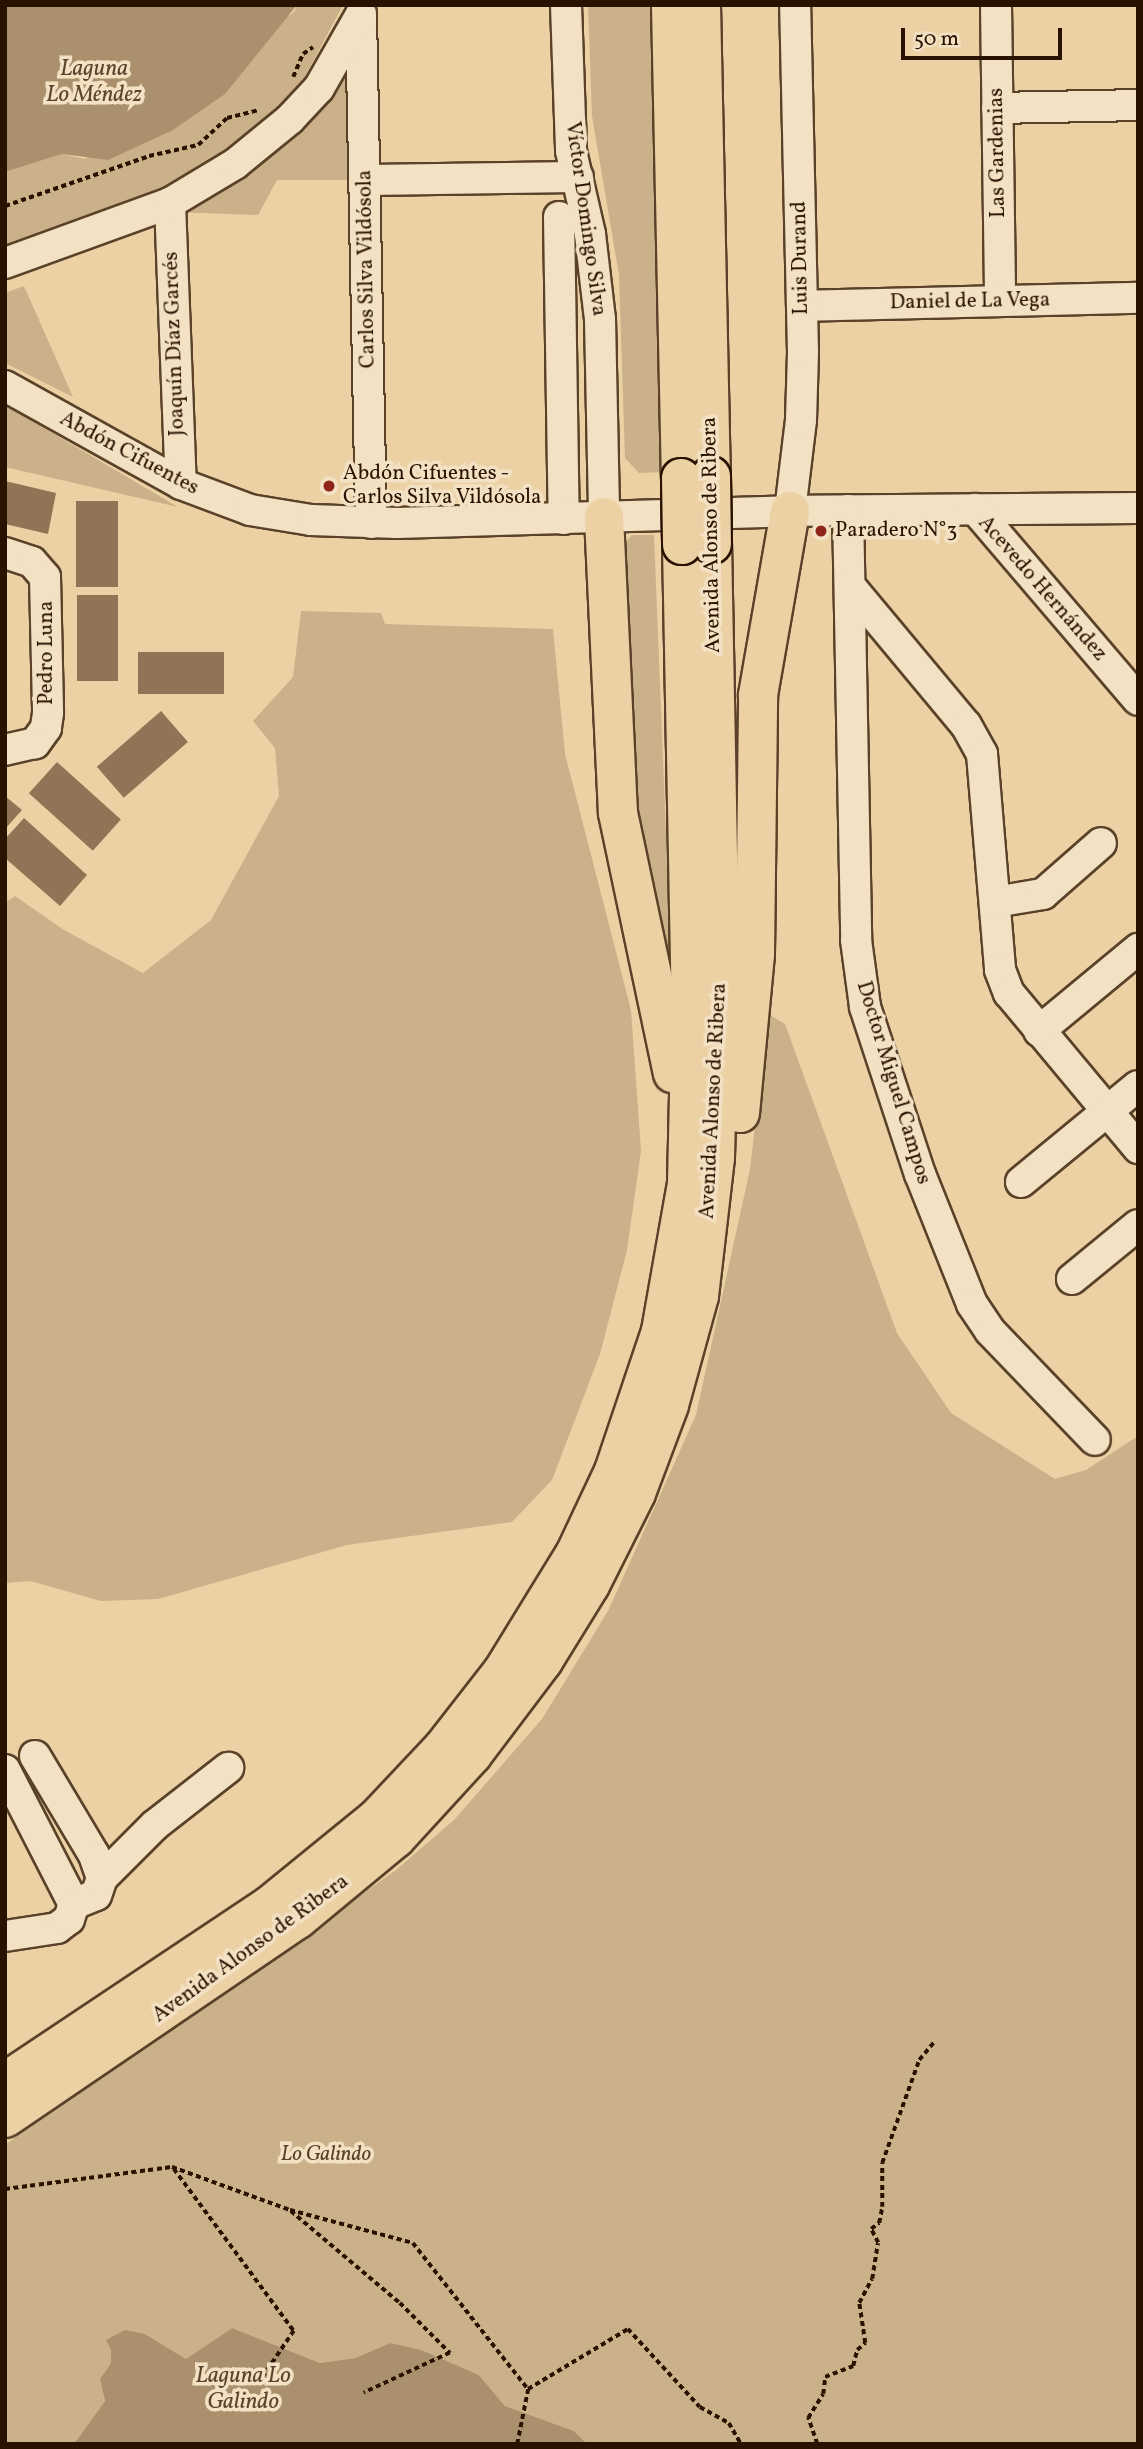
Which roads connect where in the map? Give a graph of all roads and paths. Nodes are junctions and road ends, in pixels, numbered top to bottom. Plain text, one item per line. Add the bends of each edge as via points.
1 (566, 5) edge
2 (671, 5) edge
3 (701, 5) edge
4 (795, 5) edge
5 (996, 5) edge
6 (363, 10) edge
7 (343, 50) junction
8 (290, 83) dead end
9 (269, 105) dead end
10 (1138, 105) edge
11 (998, 108) junction
12 (578, 177) junction
13 (366, 180) junction
14 (170, 203) junction
15 (5, 206) edge
16 (559, 217) dead end
17 (5, 263) edge
18 (1138, 298) edge
19 (1000, 301) junction
20 (802, 306) junction
21 (5, 386) edge
22 (696, 477) junction
23 (181, 484) junction
24 (1138, 508) edge
25 (975, 509) junction
26 (848, 510) junction
27 (790, 511) junction
28 (604, 517) junction
29 (564, 519) junction
30 (370, 523) junction
31 (697, 544) junction
32 (5, 553) edge
33 (850, 586) junction
34 (1138, 700) edge
35 (5, 750) edge
36 (1101, 843) dead end
37 (995, 902) junction
38 (1138, 949) edge
39 (1040, 1031) junction
40 (1138, 1086) edge
41 (1107, 1112) junction
42 (1138, 1148) edge
43 (1021, 1182) dead end
44 (687, 1183) junction
45 (1138, 1225) edge
46 (1072, 1279) dead end
47 (699, 1296) junction
48 (1094, 1440) dead end
49 (35, 1756) dead end
50 (228, 1768) dead end
51 (5, 1770) edge
52 (102, 1878) junction
53 (74, 1904) junction
54 (5, 1936) edge
55 (934, 2042) dead end
56 (5, 2082) edge
57 (5, 2118) edge
58 (173, 2167) junction
59 (5, 2189) edge
60 (289, 2210) junction
61 (262, 2378) dead end
62 (527, 2389) junction
63 (364, 2393) dead end
64 (517, 2444) edge
65 (741, 2444) edge
66 (817, 2444) edge

1 - 12 street, Víctor Domingo Silva via 569,121
2 - 22 highway, Avenida Alonso de Ribera
3 - 22 highway, Avenida Alonso de Ribera
4 - 20 street, Luis Durand
5 - 11 street, Las Gardenias
6 - 7 street
6 - 13 street, Carlos Silva Vildósola
7 - 8 path via 309,48
7 - 14 street via 319,88 290,119 235,164
9 - 15 path via 227,118 198,145 149,156
10 - 11 street
11 - 19 street, Las Gardenias
12 - 13 street
12 - 28 street, Víctor Domingo Silva via 599,309
13 - 30 street, Carlos Silva Vildósola
14 - 17 street
14 - 23 street, Joaquín Díaz Garcés
16 - 29 street, Víctor Domingo Silva
18 - 19 street, Daniel de La Vega
19 - 20 street, Daniel de La Vega
20 - 27 street, Luis Durand via 801,419
21 - 23 street, Abdón Cifuentes
22 - 31 highway, Avenida Alonso de Ribera, bridge
23 - 30 street, Abdón Cifuentes via 227,503 281,516
24 - 25 street, Abdón Cifuentes
25 - 26 street, Abdón Cifuentes
25 - 34 street, Acevedo Hernández
26 - 27 street, Abdón Cifuentes
26 - 33 street, Doctor Miguel Campos
27 - 28 street, Abdón Cifuentes
27 - 47 highway via 758,695 755,942 749,1035 733,1168
28 - 29 street, Abdón Cifuentes
28 - 44 highway via 618,813 662,1011
29 - 30 street, Abdón Cifuentes
31 - 44 highway, Avenida Alonso de Ribera
31 - 47 highway, Avenida Alonso de Ribera via 719,1050 712,1201
32 - 35 street, Pedro Luna via 33,562 45,578 48,713 46,728 35,743
33 - 37 street via 975,739 986,770
33 - 48 street, Doctor Miguel Campos via 856,940 868,1017 920,1174 972,1304 990,1331
36 - 37 street via 1043,894
37 - 39 street via 1003,982
38 - 39 street
39 - 41 street
40 - 41 street
41 - 42 street
41 - 43 street
44 - 56 highway, Avenida Alonso de Ribera via 673,1280 630,1430 575,1554 503,1671 443,1748 346,1846 248,1921
45 - 46 street
47 - 57 highway, Avenida Alonso de Ribera via 661,1432 614,1539 543,1661 464,1765 396,1838 298,1919
49 - 52 street via 94,1855
50 - 52 street via 155,1825
51 - 53 street
52 - 53 street via 96,1895
53 - 54 street via 69,1919 57,1928
55 - 66 path via 919,2060 882,2164 882,2207 879,2223 871,2229 878,2243 872,2279 859,2303 866,2343 857,2350 853,2366 825,2377 823,2394 808,2418
58 - 59 path
58 - 60 path
58 - 61 path via 293,2331
60 - 62 path via 413,2243
60 - 63 path via 400,2303 450,2353
62 - 64 path
62 - 65 path via 628,2329 700,2407 730,2423

